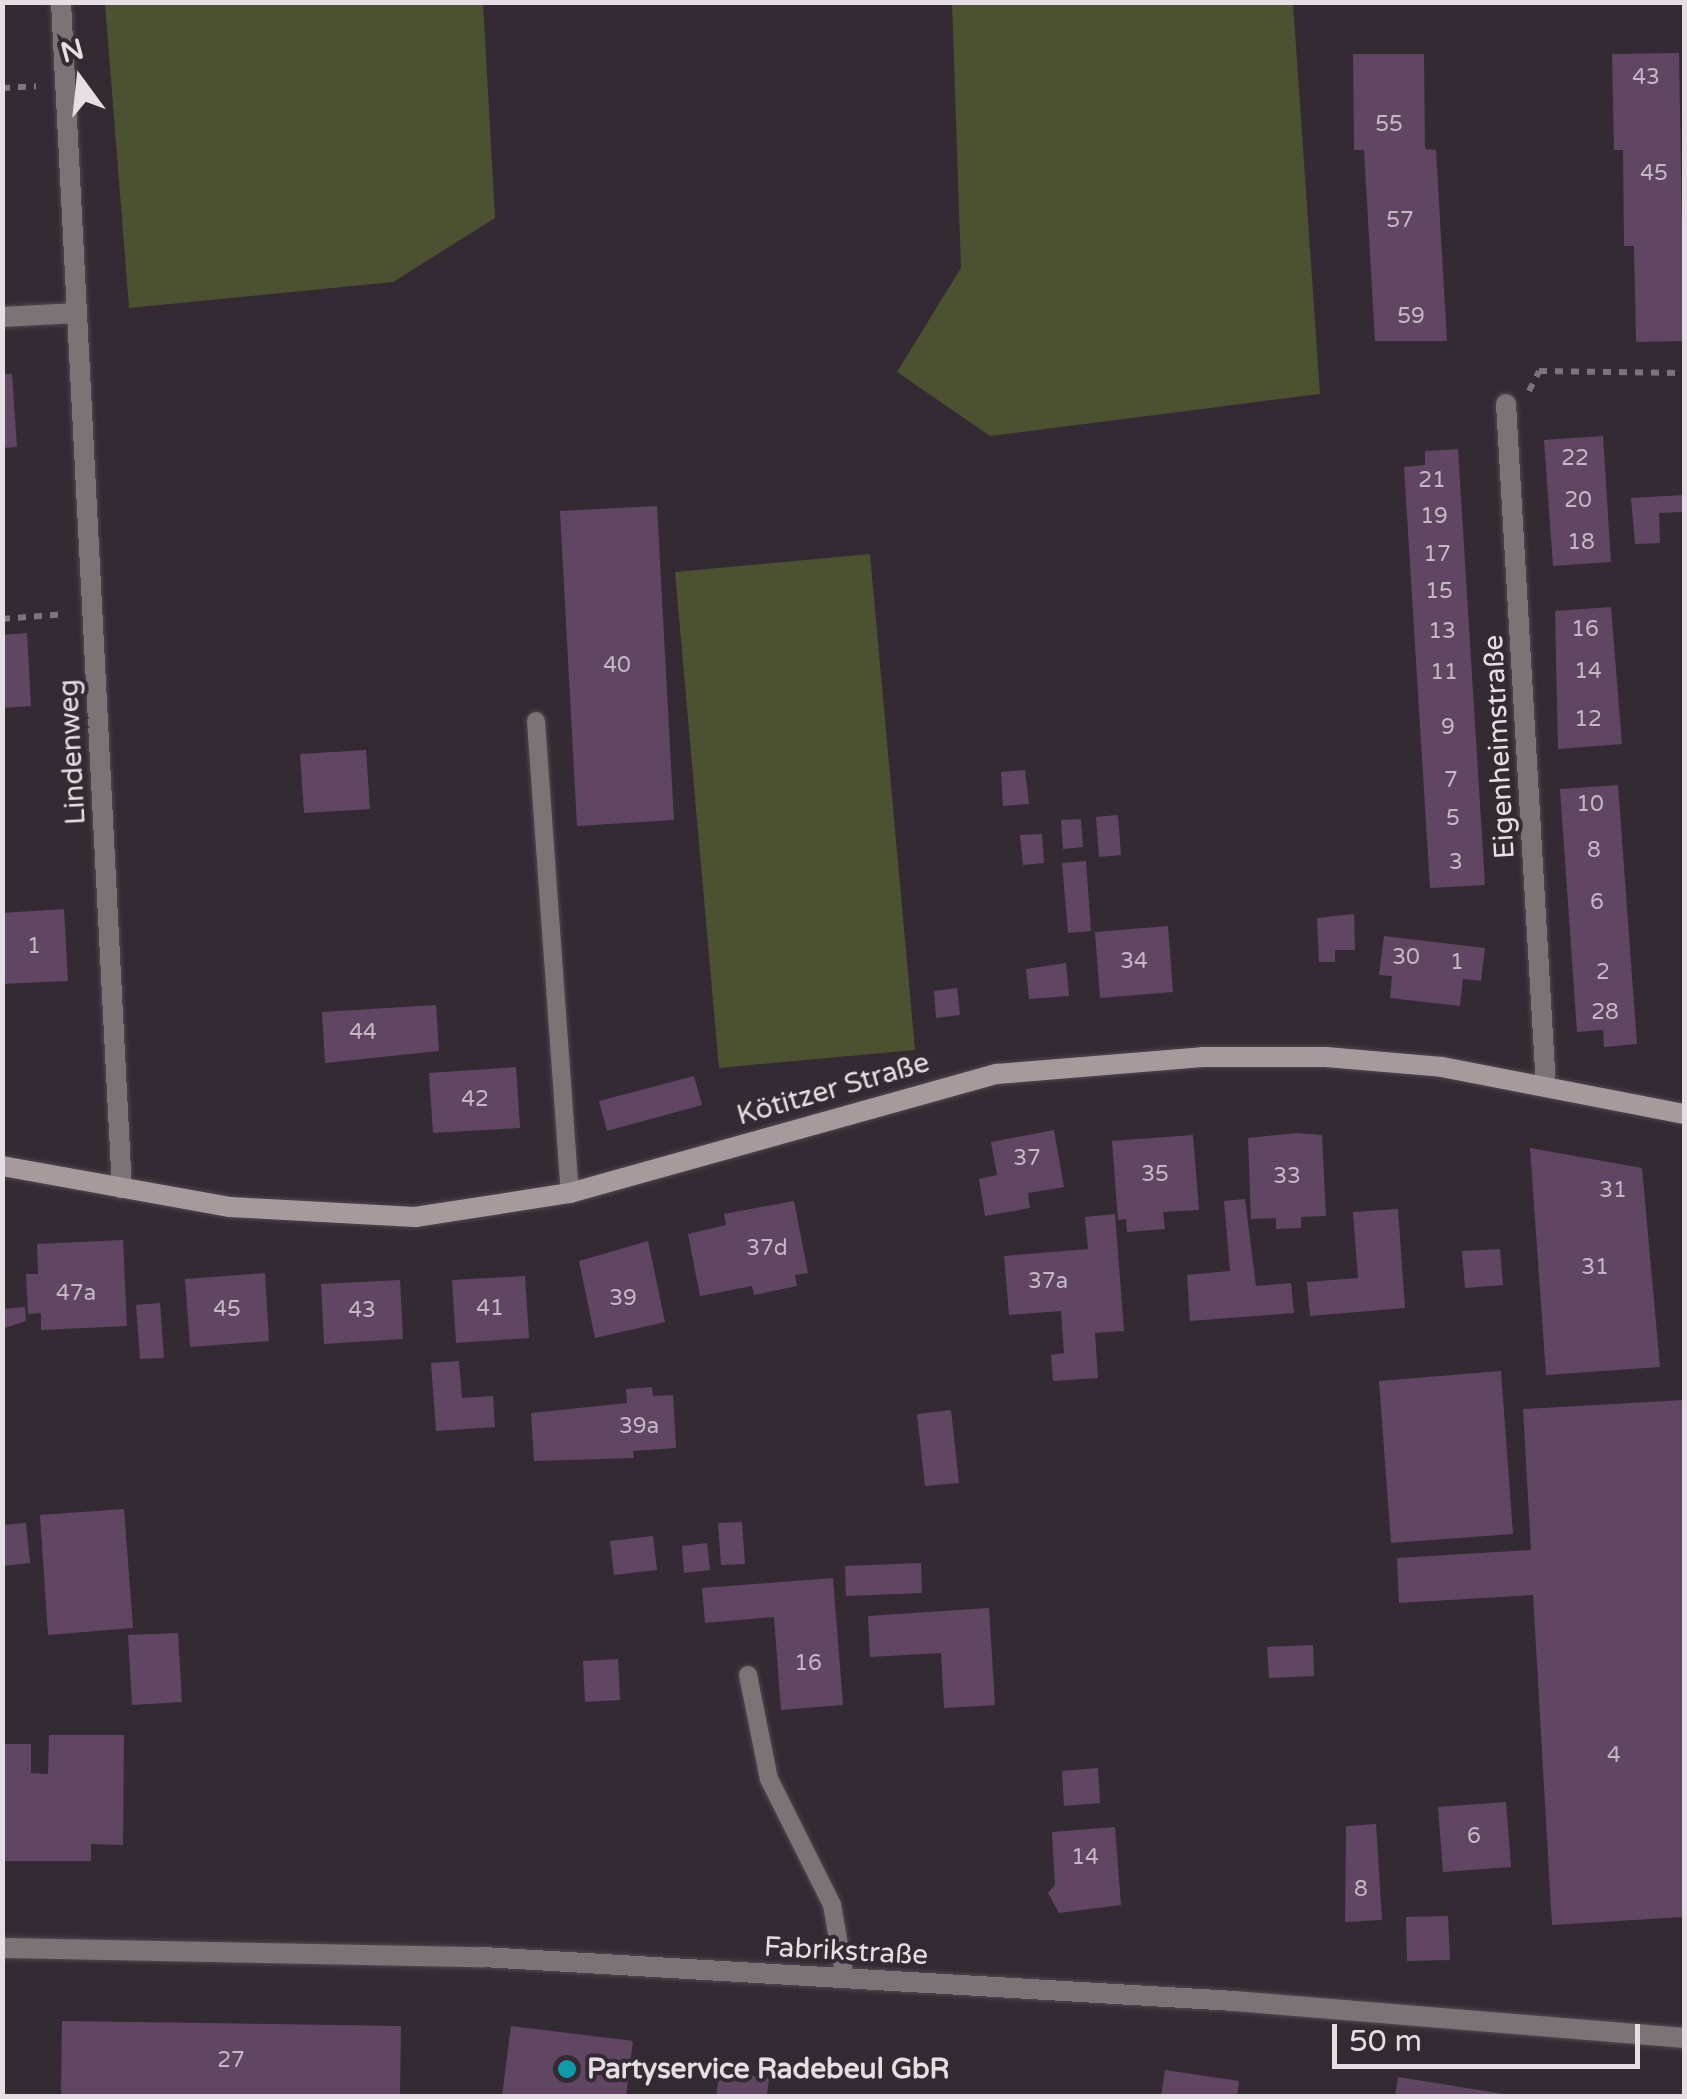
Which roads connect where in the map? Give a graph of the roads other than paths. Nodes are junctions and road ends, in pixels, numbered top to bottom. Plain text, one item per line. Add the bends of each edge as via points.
1 (60, 2) edge
2 (77, 313) junction
3 (2, 317) edge
4 (1506, 404) dead end
5 (536, 720) dead end
6 (1546, 1087) junction
7 (1684, 1114) edge
8 (2, 1166) edge
9 (122, 1188) junction
10 (570, 1193) junction
11 (748, 1674) dead end
12 (2, 1948) edge
13 (845, 1978) junction
14 (1684, 2038) edge

1 - 2 street, Lindenweg
2 - 3 street
2 - 9 street, Lindenweg
4 - 6 street, Eigenheimstraße
5 - 10 lane
6 - 7 street, Kötitzer Straße
6 - 10 street, Kötitzer Straße via 1442,1067 1326,1057 1080,1063 918,1092
8 - 9 street, Kötitzer Straße
9 - 10 street, Kötitzer Straße via 230,1208 350,1218 466,1212
11 - 13 lane via 769,1779 832,1905
12 - 13 street, Fabrikstraße via 482,1957
13 - 14 street, Fabrikstraße

